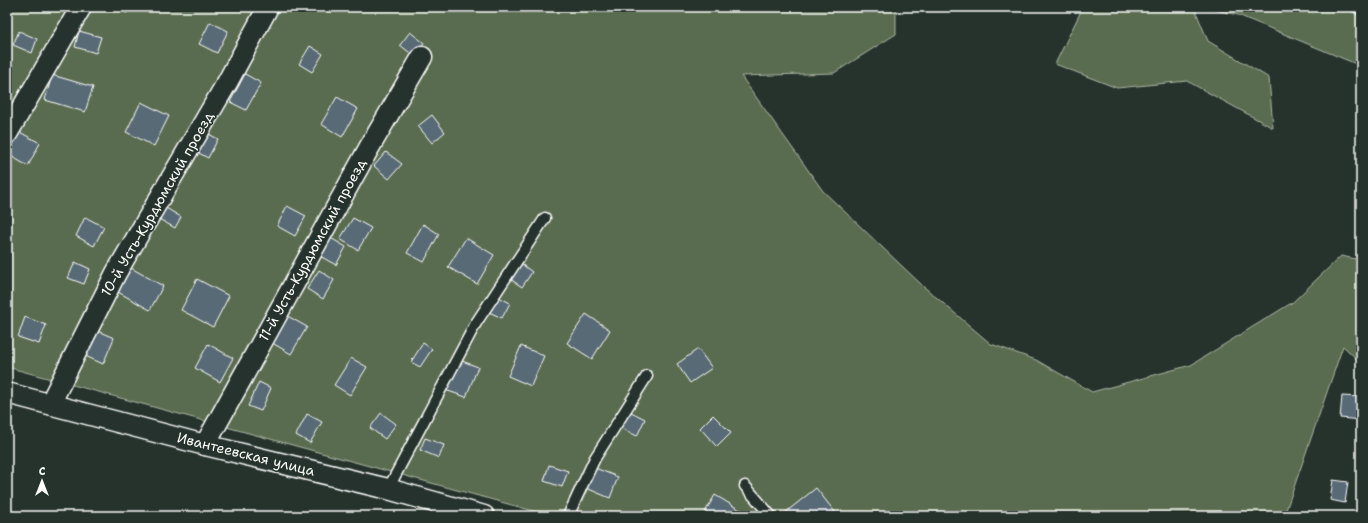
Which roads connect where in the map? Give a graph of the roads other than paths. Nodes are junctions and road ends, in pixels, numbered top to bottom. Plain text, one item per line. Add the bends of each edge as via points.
1 (81, 7) edge
2 (268, 7) edge
3 (422, 56) dead end
4 (7, 134) edge
5 (545, 218) dead end
6 (647, 376) dead end
7 (7, 393) edge
8 (50, 404) junction
9 (205, 445) junction
10 (745, 486) dead end
11 (388, 489) junction
12 (484, 516) edge
13 (568, 516) edge
14 (771, 516) edge

1 - 4 street
2 - 8 street, 10-й Усть-Курдюмский проезд via 116,273
3 - 9 street, 11-й Усть-Курдюмский проезд
5 - 11 lane via 476,323
6 - 13 lane via 595,458
7 - 8 street, Ивантеевская улица
8 - 9 street, Ивантеевская улица
9 - 11 street, Ивантеевская улица
10 - 14 lane
11 - 12 street, Ивантеевская улица

